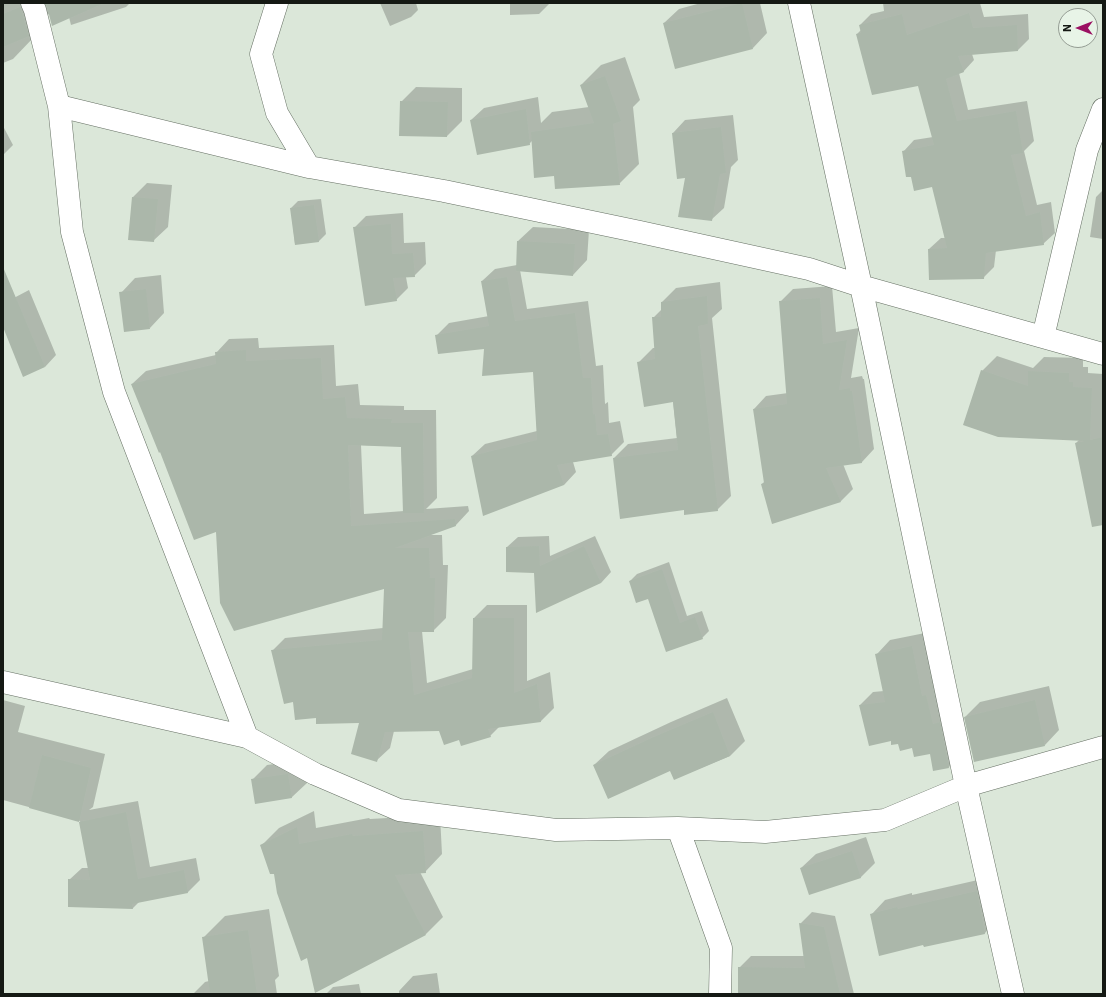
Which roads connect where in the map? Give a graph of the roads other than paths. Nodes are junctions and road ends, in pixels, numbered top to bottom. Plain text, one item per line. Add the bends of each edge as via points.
1 (32, 3) edge
2 (277, 3) edge
3 (799, 3) edge
4 (59, 106) junction
5 (1103, 109) edge
6 (309, 168) junction
7 (861, 286) junction
8 (1043, 336) junction
9 (1103, 354) edge
10 (3, 682) edge
11 (247, 737) junction
12 (1103, 747) edge
13 (966, 786) junction
14 (678, 828) junction
15 (720, 994) edge
16 (1013, 994) edge

1 - 4 street
2 - 6 street via 262,54 277,113
3 - 7 street
4 - 6 street
4 - 11 street via 72,232 114,392
5 - 8 street via 1087,150
6 - 7 street via 444,192 648,234 809,269
7 - 8 street
7 - 13 street
8 - 9 street
10 - 11 street
11 - 14 street via 315,774 398,810 556,830
12 - 13 street
13 - 14 street via 885,820 765,832
13 - 16 street
14 - 15 street via 721,948

